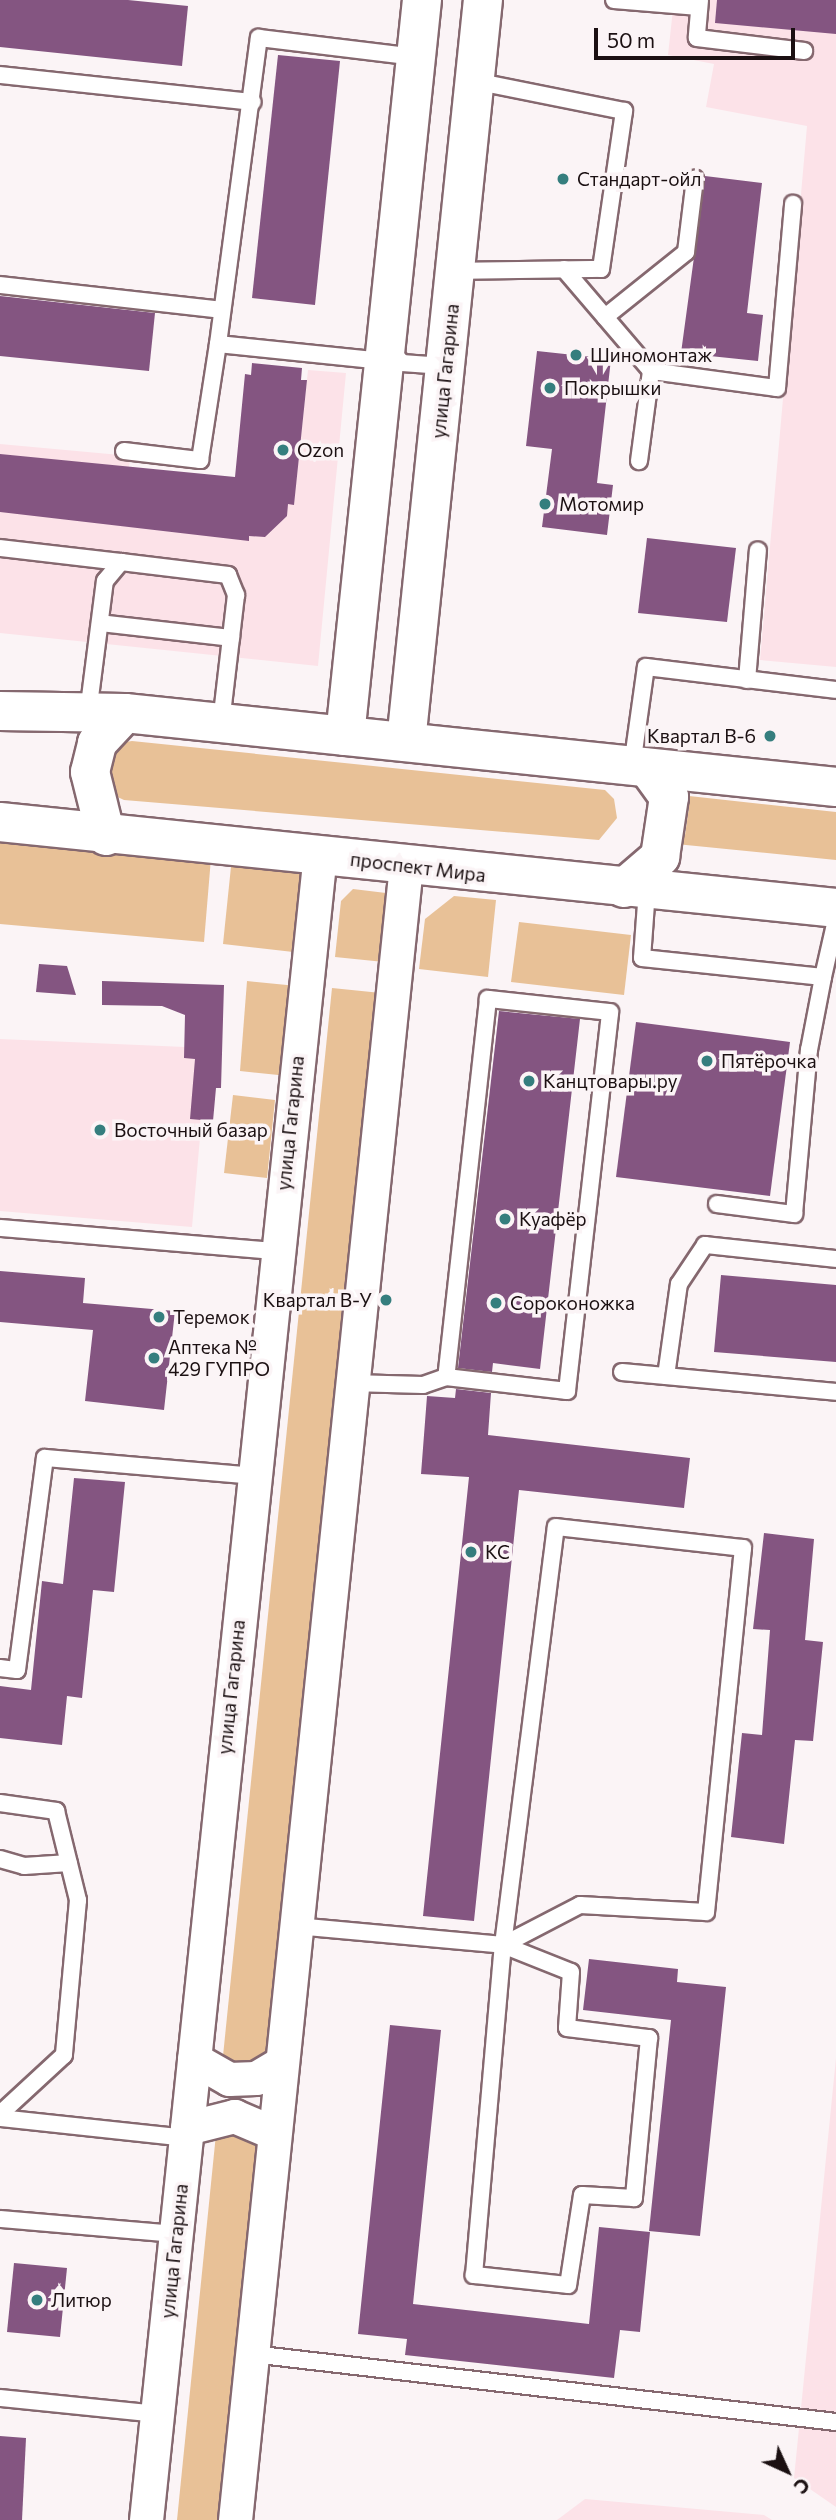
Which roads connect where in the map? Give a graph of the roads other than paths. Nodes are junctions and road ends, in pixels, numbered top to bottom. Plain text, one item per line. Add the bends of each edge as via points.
1 (422, 0) edge
2 (483, 0) edge
3 (614, 0) edge
4 (700, 4) edge
5 (804, 51) dead end
6 (416, 57) junction
7 (0, 75) edge
8 (474, 81) junction
9 (253, 102) junction
10 (695, 179) dead end
11 (793, 204) dead end
12 (564, 269) junction
13 (455, 271) junction
14 (0, 285) edge
15 (222, 310) junction
16 (605, 317) junction
17 (218, 344) junction
18 (384, 352) junction
19 (448, 352) junction
20 (651, 371) junction
21 (124, 451) dead end
22 (639, 461) dead end
23 (0, 548) edge
24 (758, 550) dead end
25 (121, 562) junction
26 (100, 623) junction
27 (231, 638) junction
28 (747, 680) junction
29 (836, 691) edge
30 (0, 711) edge
31 (107, 713) junction
32 (221, 723) junction
33 (345, 736) junction
34 (406, 742) junction
35 (640, 767) junction
36 (836, 787) edge
37 (0, 822) edge
38 (106, 836) junction
39 (320, 854) junction
40 (406, 866) junction
41 (636, 889) junction
42 (836, 908) edge
43 (836, 920) edge
44 (823, 977) junction
45 (717, 1204) dead end
46 (0, 1228) edge
47 (275, 1251) junction
48 (836, 1259) edge
49 (622, 1372) dead end
50 (666, 1376) junction
51 (446, 1377) junction
52 (351, 1383) junction
53 (836, 1392) edge
54 (253, 1476) junction
55 (0, 1668) edge
56 (0, 1804) edge
57 (0, 1859) edge
58 (69, 1863) junction
59 (296, 1926) junction
60 (503, 1945) junction
61 (194, 2059) junction
62 (279, 2064) junction
63 (0, 2116) edge
64 (186, 2133) junction
65 (274, 2133) junction
66 (0, 2219) edge
67 (176, 2234) junction
68 (252, 2354) junction
69 (0, 2398) edge
70 (157, 2414) junction
71 (836, 2422) edge
72 (146, 2520) edge
73 (235, 2520) edge

1 - 6 main road
2 - 8 main road, улица Гагарина
3 - 4 lane
4 - 5 lane via 697,38
6 - 9 lane via 259,38
6 - 18 main road
7 - 9 lane
8 - 12 lane via 624,111 601,269
8 - 13 main road, улица Гагарина
9 - 15 lane
10 - 16 lane via 686,252
11 - 20 lane via 776,388
12 - 13 lane
12 - 16 lane
13 - 19 main road, улица Гагарина
14 - 15 lane
15 - 17 lane
16 - 20 lane
17 - 18 lane
17 - 21 lane via 200,460
18 - 19 lane via 402,363 433,365
18 - 33 main road
19 - 34 main road, улица Гагарина
20 - 22 lane
23 - 25 lane
24 - 28 lane
25 - 26 lane via 105,581
25 - 27 lane via 228,575 236,595
26 - 27 lane
26 - 31 lane
27 - 32 lane
28 - 29 lane
28 - 35 lane via 646,667
30 - 31 main road
31 - 32 main road
31 - 38 main road via 90,772
32 - 33 main road
33 - 34 main road
34 - 35 main road
35 - 36 main road
35 - 41 main road via 668,797 660,857
37 - 38 main road, проспект Мира
38 - 39 main road, проспект Мира
39 - 40 main road, проспект Мира
39 - 47 street, улица Гагарина
40 - 41 main road, проспект Мира
40 - 52 street
41 - 42 main road, проспект Мира
41 - 44 lane via 642,958
43 - 44 lane
44 - 45 lane via 809,1050 794,1214
46 - 47 lane
47 - 54 street, улица Гагарина
48 - 50 lane via 705,1245 679,1284
49 - 50 lane
50 - 53 lane
51 - 51 lane via 567,1391 610,1012 488,999
51 - 52 lane via 423,1385
52 - 59 street
54 - 55 lane via 45,1458 17,1670
54 - 61 street, улица Гагарина
56 - 58 lane via 56,1811
57 - 58 lane via 24,1866
58 - 63 lane via 78,1900 64,2055
59 - 60 lane
59 - 62 street
60 - 60 lane via 571,1972 567,2028 649,2038 634,2198 582,2195 568,2285 474,2275
60 - 60 lane via 556,1527 743,1548 706,1912 580,1905
61 - 62 street via 229,2079 256,2078
61 - 64 street, улица Гагарина
62 - 65 street
63 - 64 lane
64 - 65 street via 234,2116
64 - 67 street, улица Гагарина
65 - 68 street
66 - 67 lane
67 - 70 street, улица Гагарина
68 - 71 lane
68 - 73 street
69 - 70 lane
70 - 72 street, улица Гагарина

